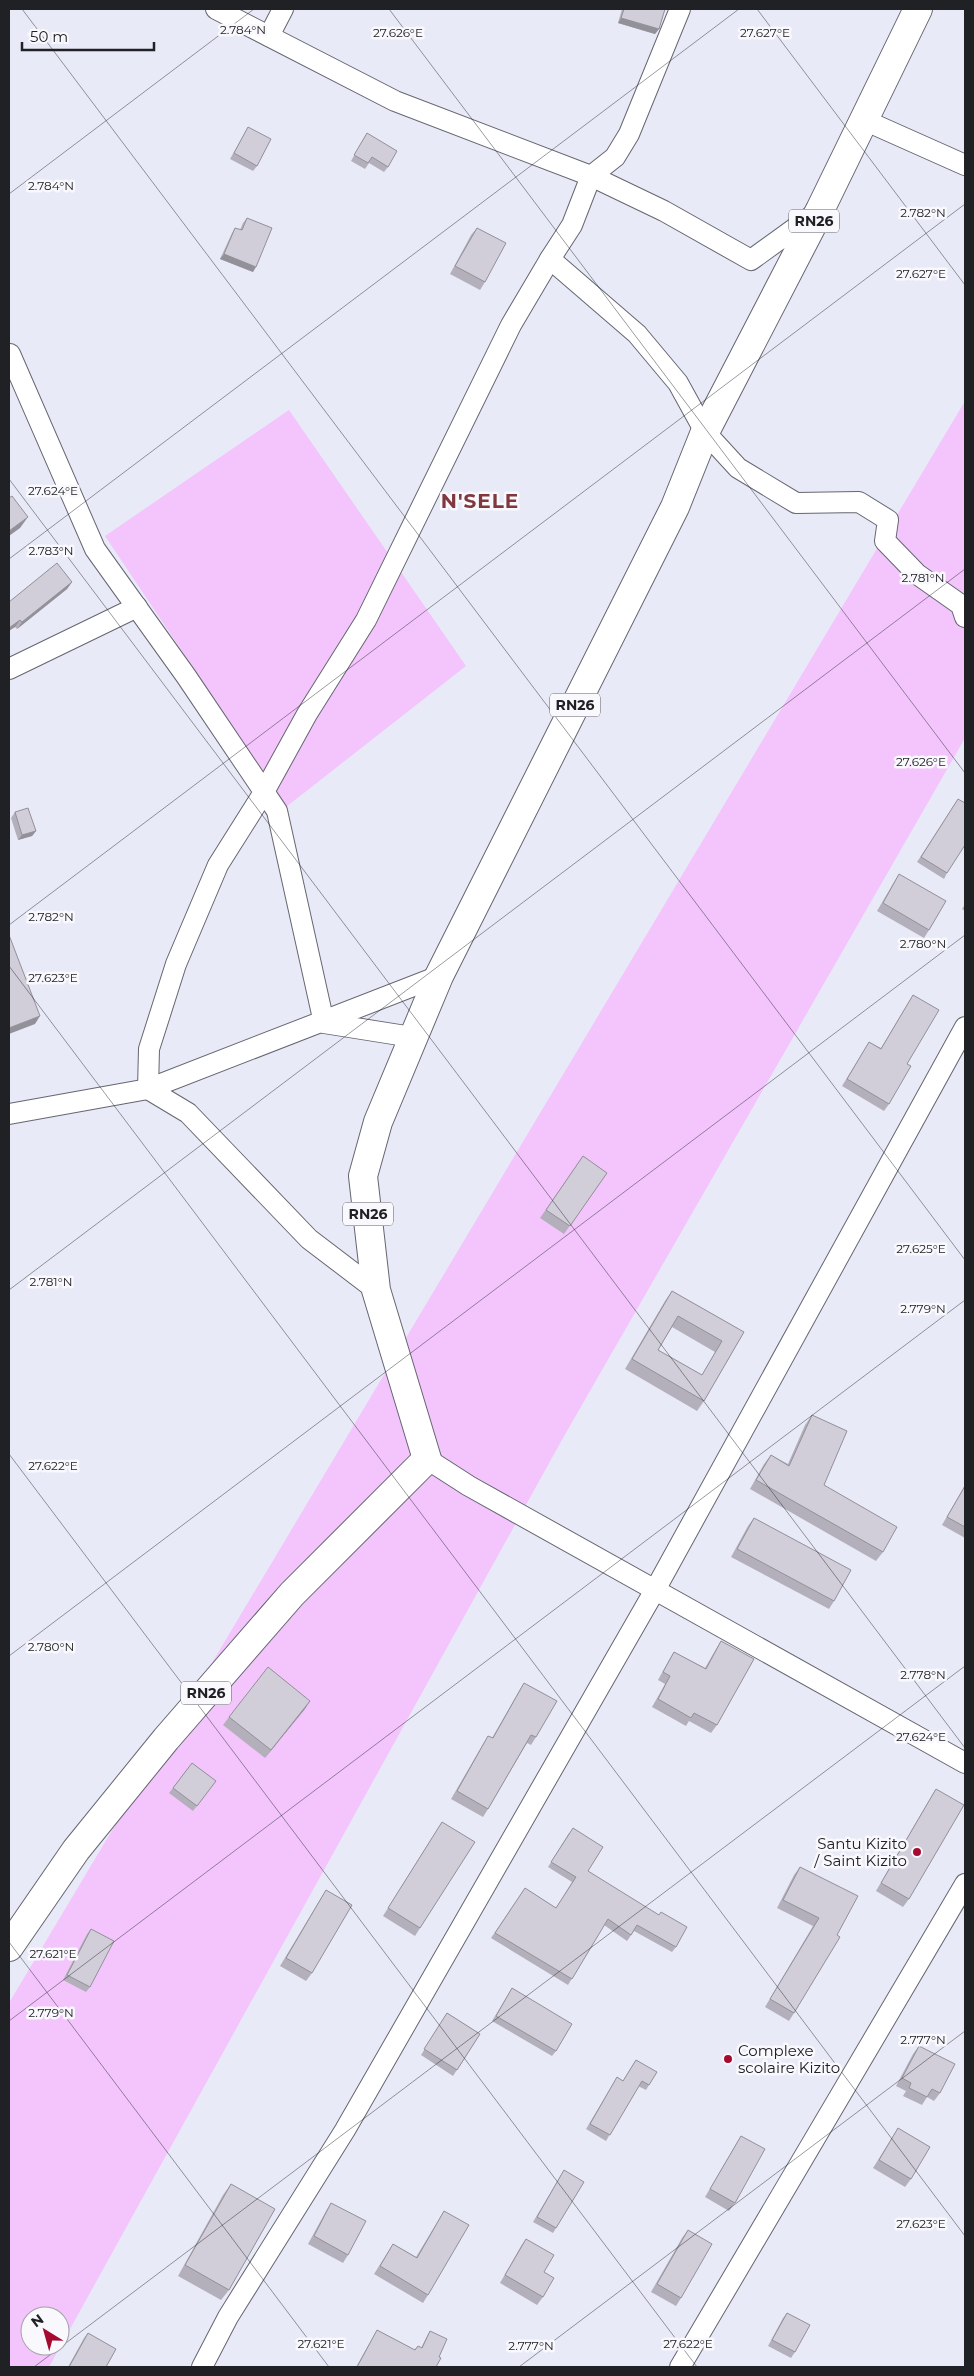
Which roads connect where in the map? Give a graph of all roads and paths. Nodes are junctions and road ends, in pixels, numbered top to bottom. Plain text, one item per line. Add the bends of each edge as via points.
1 (216, 9) edge
2 (283, 9) edge
3 (680, 9) edge
4 (918, 9) edge
5 (269, 36) junction
6 (864, 120) junction
7 (965, 165) edge
8 (591, 176) junction
9 (820, 210) junction
10 (550, 259) junction
11 (10, 354) edge
12 (705, 432) junction
13 (137, 607) junction
14 (965, 617) edge
15 (9, 669) edge
16 (264, 792) junction
17 (439, 976) junction
18 (324, 1022) junction
19 (965, 1028) edge
20 (412, 1037) junction
21 (148, 1089) junction
22 (9, 1114) edge
23 (376, 1290) junction
24 (427, 1459) junction
25 (655, 1590) junction
26 (965, 1763) edge
27 (965, 1884) edge
28 (9, 1947) edge
29 (202, 2367) edge
30 (680, 2367) edge

1 - 5 street
2 - 5 street
3 - 8 street via 629,134 615,158
4 - 6 main road, RN26
5 - 8 street via 395,101
6 - 7 street
6 - 9 main road, RN26
8 - 9 street via 664,211 751,260
8 - 10 street via 572,225
9 - 12 main road, RN26
10 - 12 street via 637,334 678,383
10 - 16 street via 511,325 366,620 307,714
11 - 13 street via 95,549
12 - 14 street via 738,468 796,503 859,502 888,520 885,541 917,574 961,604
12 - 17 main road, RN26 via 675,507
13 - 15 street
13 - 16 street
16 - 18 street via 277,811
16 - 21 street via 218,865 176,964 149,1049
17 - 18 street
17 - 20 main road, RN26
18 - 20 street
18 - 21 street
19 - 25 street
20 - 23 main road, RN26 via 378,1122 363,1176
21 - 22 street
21 - 23 street via 188,1113 309,1240
23 - 24 main road, RN26
24 - 25 street
24 - 28 main road, RN26 via 292,1594 191,1710 76,1850
25 - 26 street
25 - 29 street via 345,2130 228,2318
27 - 30 street

